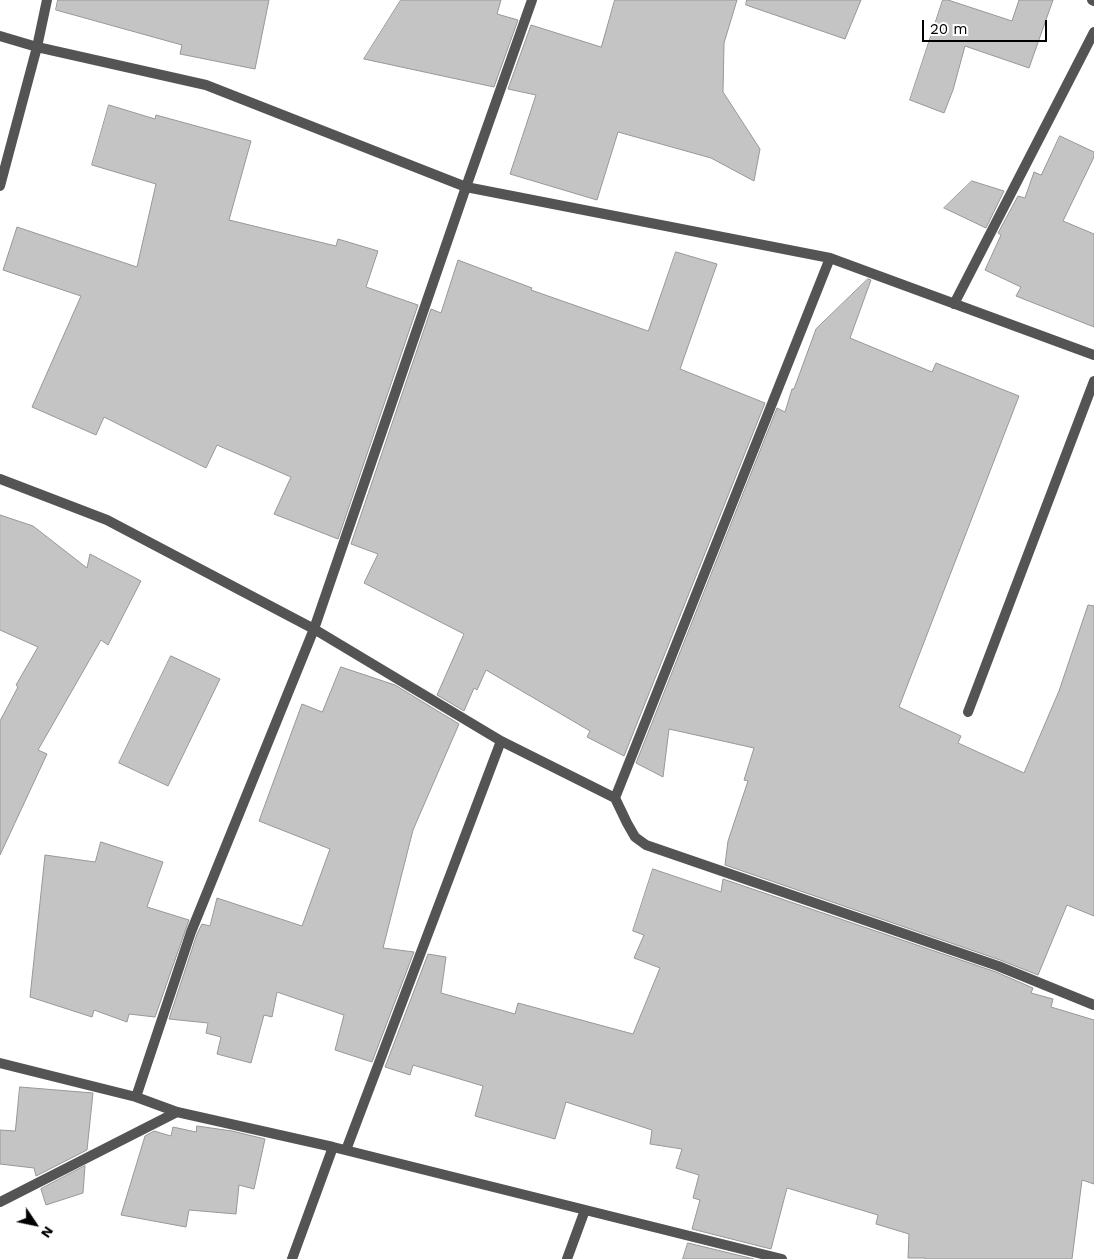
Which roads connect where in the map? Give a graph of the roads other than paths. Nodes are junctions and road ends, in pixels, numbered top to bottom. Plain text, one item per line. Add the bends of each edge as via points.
1 (47, 0) edge
2 (532, 0) edge
3 (1094, 32) edge
4 (0, 36) edge
5 (38, 47) junction
6 (0, 186) edge
7 (466, 187) junction
8 (830, 258) junction
9 (954, 304) junction
10 (1094, 355) edge
11 (1094, 380) edge
12 (0, 480) edge
13 (314, 629) junction
14 (968, 712) dead end
15 (501, 741) junction
16 (615, 798) junction
17 (1094, 1004) edge
18 (0, 1063) edge
19 (136, 1098) junction
20 (177, 1112) junction
21 (333, 1146) junction
22 (346, 1150) junction
23 (0, 1202) edge
24 (586, 1210) junction
25 (292, 1259) edge
26 (567, 1259) edge
27 (782, 1259) edge

1 - 5 street
2 - 7 street
3 - 9 street
4 - 5 street
5 - 6 street
5 - 7 street via 206,85
7 - 8 street
7 - 13 street
8 - 9 street
8 - 16 street
9 - 10 street
11 - 14 street
12 - 13 street via 107,520
13 - 15 street
13 - 19 street via 191,932
15 - 16 street
15 - 22 street
16 - 17 street via 635,837 646,844 998,966
18 - 19 street
19 - 20 street
20 - 21 street
20 - 23 street
21 - 22 street
21 - 25 street
22 - 24 street
24 - 26 street
24 - 27 street

